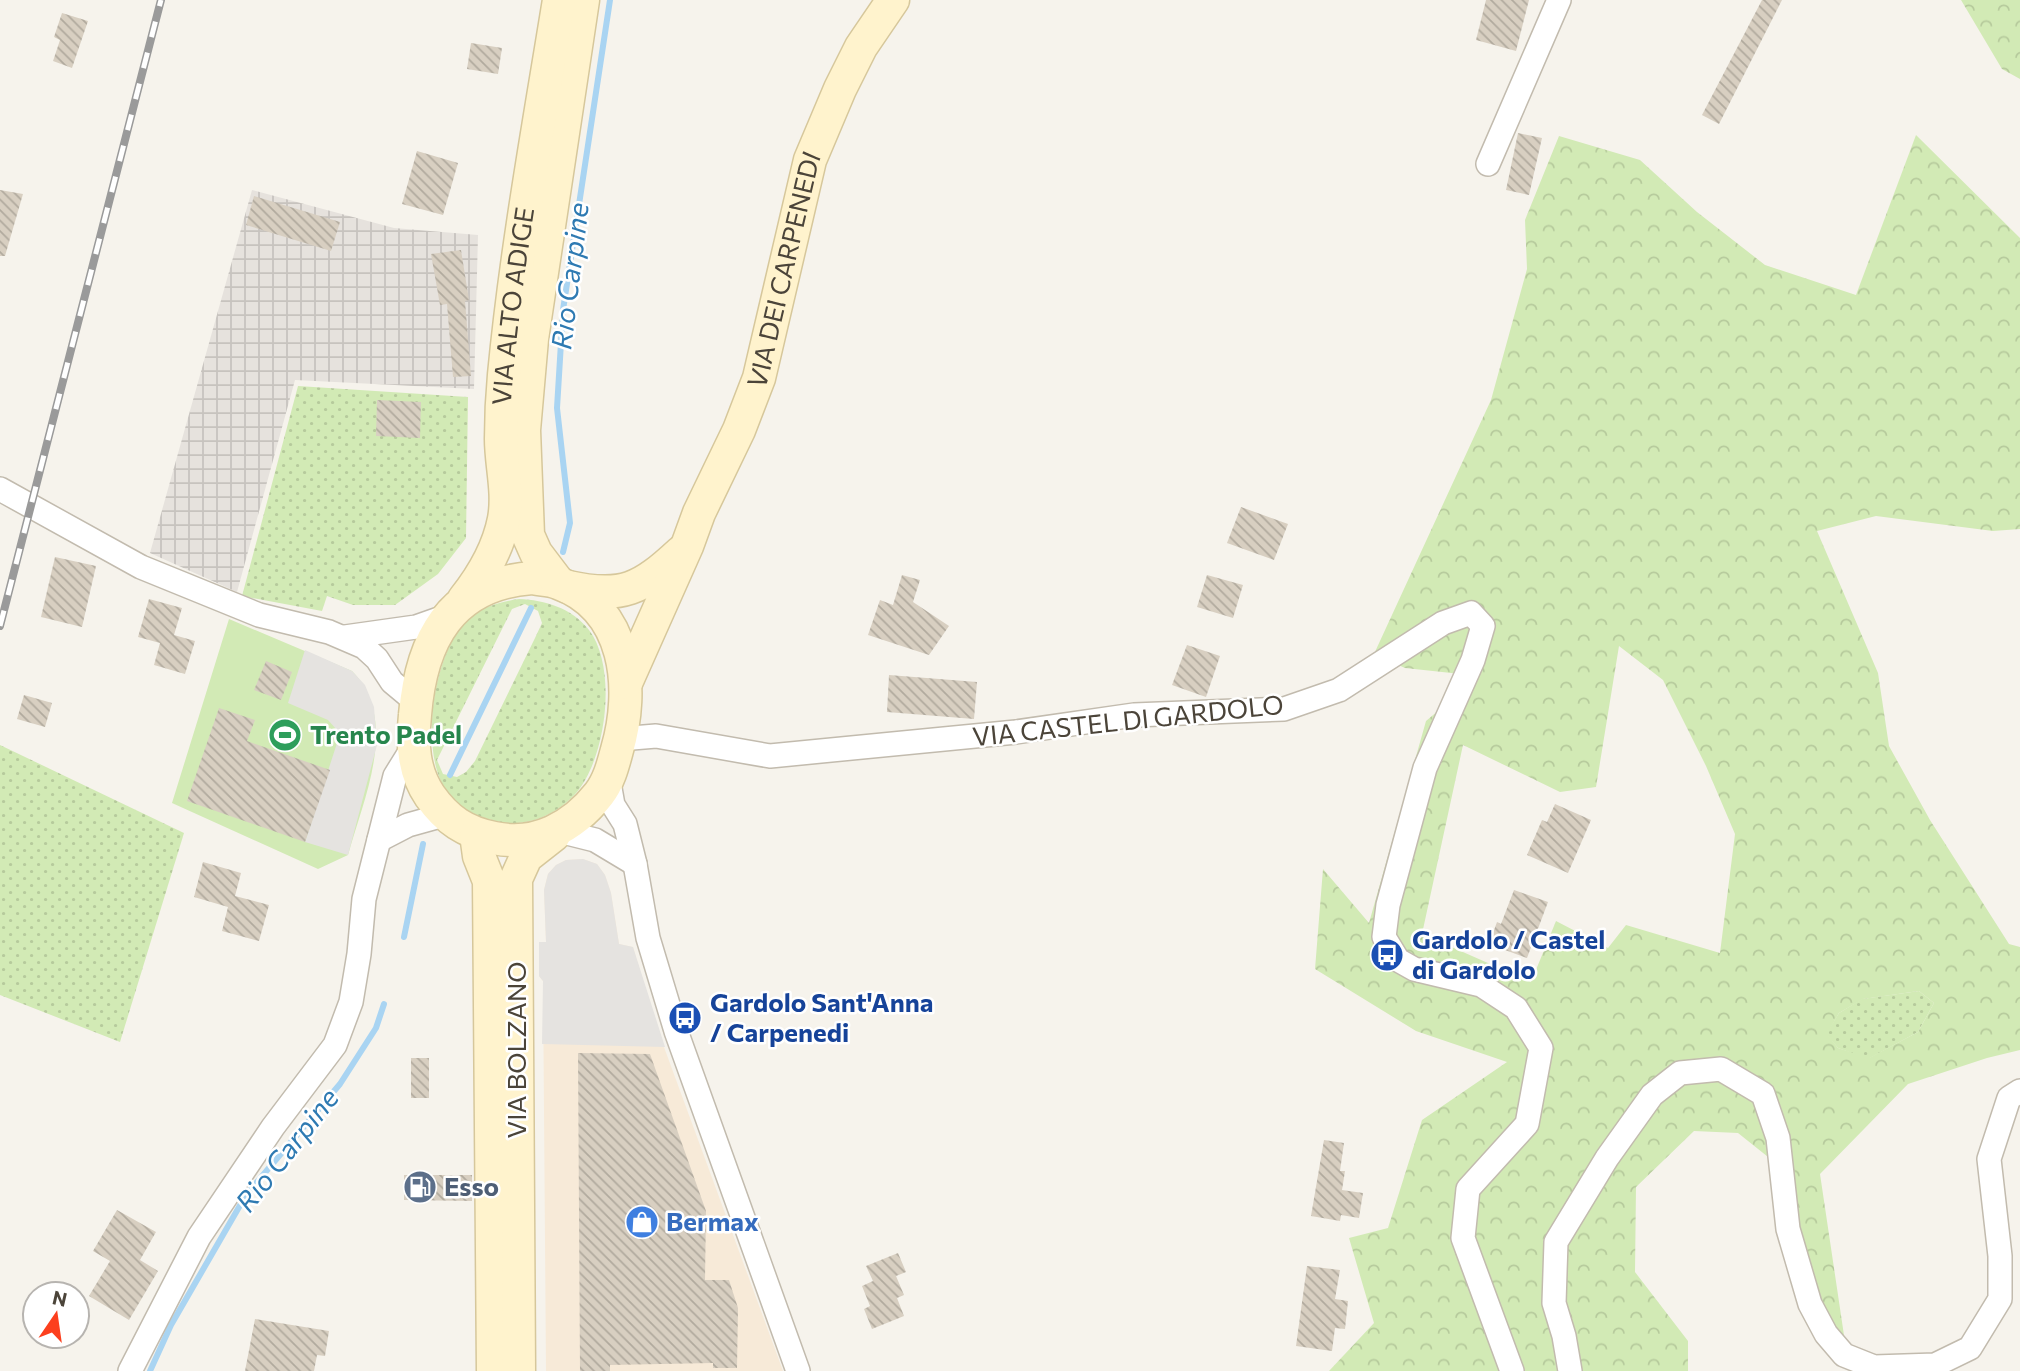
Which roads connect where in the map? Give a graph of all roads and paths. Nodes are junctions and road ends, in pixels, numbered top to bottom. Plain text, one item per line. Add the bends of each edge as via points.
1 (559, 0) edge
2 (583, 0) edge
3 (893, 0) edge
4 (1559, 0) edge
5 (1488, 164) dead end
6 (1, 491) edge
7 (687, 546) junction
8 (563, 585) junction
9 (456, 609) junction
10 (345, 637) junction
11 (626, 692) junction
12 (416, 702) junction
13 (656, 736) junction
14 (620, 739) junction
15 (413, 747) junction
16 (608, 777) junction
17 (444, 815) junction
18 (559, 831) junction
19 (476, 834) junction
20 (379, 840) junction
21 (635, 864) junction
22 (543, 1009) dead end
23 (2020, 1091) edge
24 (518, 1175) junction
25 (130, 1371) edge
26 (493, 1371) edge
27 (519, 1371) edge
28 (797, 1371) edge
29 (1512, 1371) edge
30 (1570, 1371) edge

1 - 9 main road, VIA ALTO ADIGE via 504,376 504,516 481,578
2 - 8 main road, VIA ALTO ADIGE via 532,339 524,430 528,535 536,553
3 - 7 main road, VIA DEI CARPENEDI via 861,47 810,160 759,379
4 - 5 street
6 - 10 street via 141,567 259,615
7 - 8 main road, VIA DEI CARPENEDI via 653,578 632,588 592,593
7 - 11 main road, VIA DEI CARPENEDI
8 - 9 main road via 532,578 509,580 482,590
8 - 11 main road via 588,600 606,620 624,663
9 - 10 street via 416,627
9 - 12 main road via 429,645
10 - 12 street via 364,647 392,682
11 - 13 street
11 - 14 main road
12 - 15 main road
13 - 14 street, VIA CASTEL DI GARDOLO
13 - 29 street, VIA CASTEL DI GARDOLO via 770,757 1134,715 1284,709 1339,690 1443,623 1471,613 1483,626 1473,660 1424,768 1384,937 1398,960 1414,970 1481,985 1516,1008 1541,1048 1527,1124 1468,1189 1463,1238
14 - 16 main road
15 - 17 main road via 416,771
15 - 20 street via 395,776
16 - 18 main road via 600,793
16 - 21 street via 613,805 625,824
17 - 19 main road
17 - 20 street via 408,825
18 - 19 main road via 509,841
18 - 21 street via 595,840
18 - 24 main road, VIA BOLZANO via 526,857 516,879
19 - 26 main road, VIA BOLZANO via 489,881
20 - 25 street via 365,899 351,1002 335,1045 273,1126 199,1237
21 - 28 street via 648,938 676,1031
22 - 24 main road via 535,1019 535,1135
23 - 30 street via 2010,1098 1989,1159 2000,1299 1970,1348 1935,1365 1874,1367 1844,1355 1810,1304 1788,1229 1778,1138 1763,1094 1721,1069 1680,1073 1652,1095 1556,1242 1554,1303
24 - 27 main road, VIA BOLZANO

